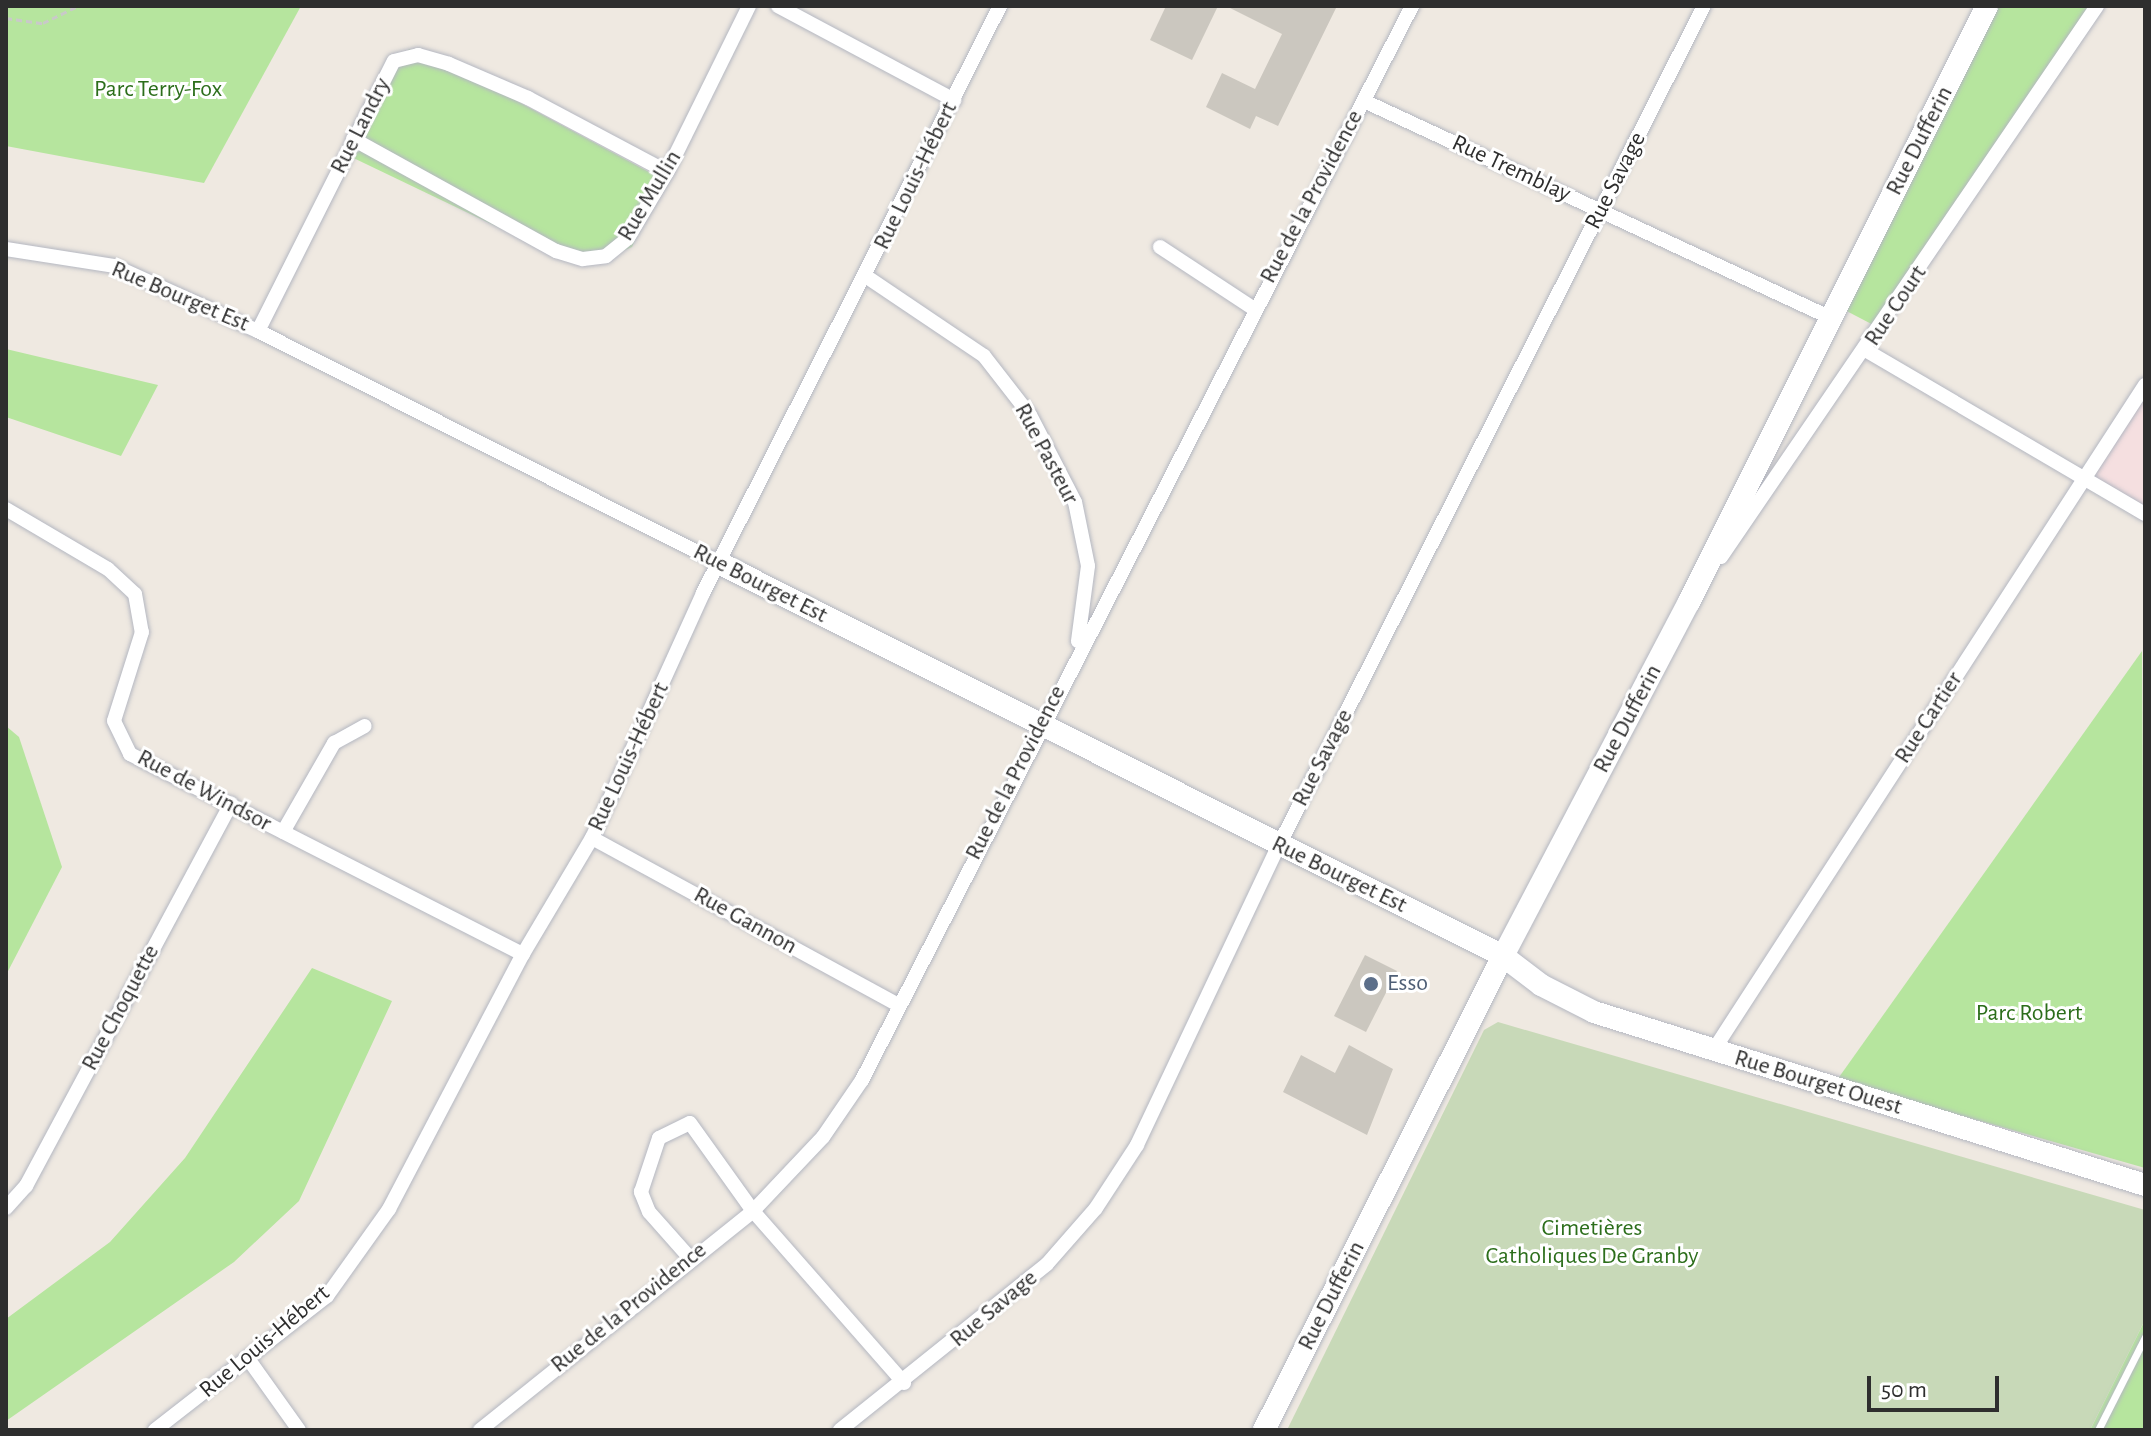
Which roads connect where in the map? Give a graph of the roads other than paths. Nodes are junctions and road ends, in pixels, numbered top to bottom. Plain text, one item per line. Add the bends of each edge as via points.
1 (749, 6) edge
2 (778, 6) edge
3 (1000, 6) edge
4 (1412, 6) edge
5 (1704, 6) edge
6 (1987, 6) edge
7 (2097, 6) edge
8 (954, 100) junction
9 (1364, 101) junction
10 (353, 139) junction
11 (667, 172) junction
12 (1601, 210) junction
13 (1160, 247) dead end
14 (6, 249) edge
15 (867, 277) junction
16 (1253, 308) junction
17 (1831, 318) junction
18 (258, 331) junction
19 (1867, 351) junction
20 (2145, 385) edge
21 (2084, 478) junction
22 (6, 509) edge
23 (2145, 514) edge
24 (719, 563) junction
25 (1689, 602) junction
26 (1076, 655) junction
27 (365, 726) dead end
28 (1040, 727) junction
29 (231, 804) junction
30 (283, 832) junction
31 (592, 838) junction
32 (1279, 845) junction
33 (523, 954) junction
34 (1503, 956) junction
35 (898, 1005) junction
36 (1713, 1051) junction
37 (2145, 1185) edge
38 (6, 1208) edge
39 (753, 1211) junction
40 (689, 1257) junction
41 (2145, 1337) edge
42 (249, 1360) junction
43 (904, 1383) junction
44 (155, 1430) edge
45 (299, 1430) edge
46 (480, 1430) edge
47 (840, 1430) edge
48 (1264, 1430) edge
49 (2098, 1430) edge

1 - 11 street, Rue Mullin
2 - 8 street
3 - 8 street, Rue Louis-Hébert
4 - 9 street, Rue de la Providence
5 - 12 street, Rue Savage
6 - 17 main road, Rue Dufferin
7 - 19 street, Rue Court
8 - 15 street, Rue Louis-Hébert
9 - 12 street, Rue Tremblay
9 - 16 street, Rue de la Providence
10 - 11 street, Rue Mullin via 556,251 583,259 619,249
10 - 11 street, Rue Landry via 394,61 418,55 528,98
10 - 18 street, Rue Landry
12 - 17 street, Rue Tremblay
12 - 32 street, Rue Savage
13 - 16 street
14 - 18 street, Rue Bourget Est via 114,266
15 - 24 street, Rue Louis-Hébert
15 - 26 street, Rue Pasteur via 984,356 1030,415 1075,502 1088,566
16 - 26 street, Rue de la Providence
17 - 25 main road, Rue Dufferin
18 - 24 street, Rue Bourget Est
19 - 21 street
19 - 25 street, Rue Court
20 - 21 street, Rue Cartier
21 - 23 street
21 - 36 street, Rue Cartier
22 - 29 street, Rue de Windsor via 108,569 135,594 142,632 114,721 130,754
24 - 28 main road, Rue Bourget Est
24 - 31 street, Rue Louis-Hébert
25 - 34 main road, Rue Dufferin
26 - 28 street, Rue de la Providence
27 - 30 street via 334,743
28 - 32 main road, Rue Bourget Est
28 - 35 street, Rue de la Providence
29 - 30 street, Rue de Windsor
29 - 38 street, Rue Choquette via 26,1186
30 - 33 street, Rue de Windsor
31 - 33 street, Rue Louis-Hébert
31 - 35 street, Rue Gannon
32 - 34 main road, Rue Bourget Est
32 - 43 street, Rue Savage via 1137,1145 1096,1208 1005,1303
33 - 42 street, Rue Louis-Hébert via 389,1209 327,1296
34 - 36 main road, Rue Bourget Ouest via 1541,985 1594,1012
34 - 48 main road, Rue Dufferin
35 - 39 street, Rue de la Providence via 862,1080 823,1137
36 - 37 main road, Rue Bourget Ouest
39 - 40 street, Rue de la Providence
39 - 40 street via 698,1130 690,1123 669,1129 659,1138 641,1192 649,1212
39 - 43 street
40 - 46 street, Rue de la Providence
41 - 49 lane
42 - 44 street, Rue Louis-Hébert
42 - 45 street
43 - 47 street, Rue Savage

